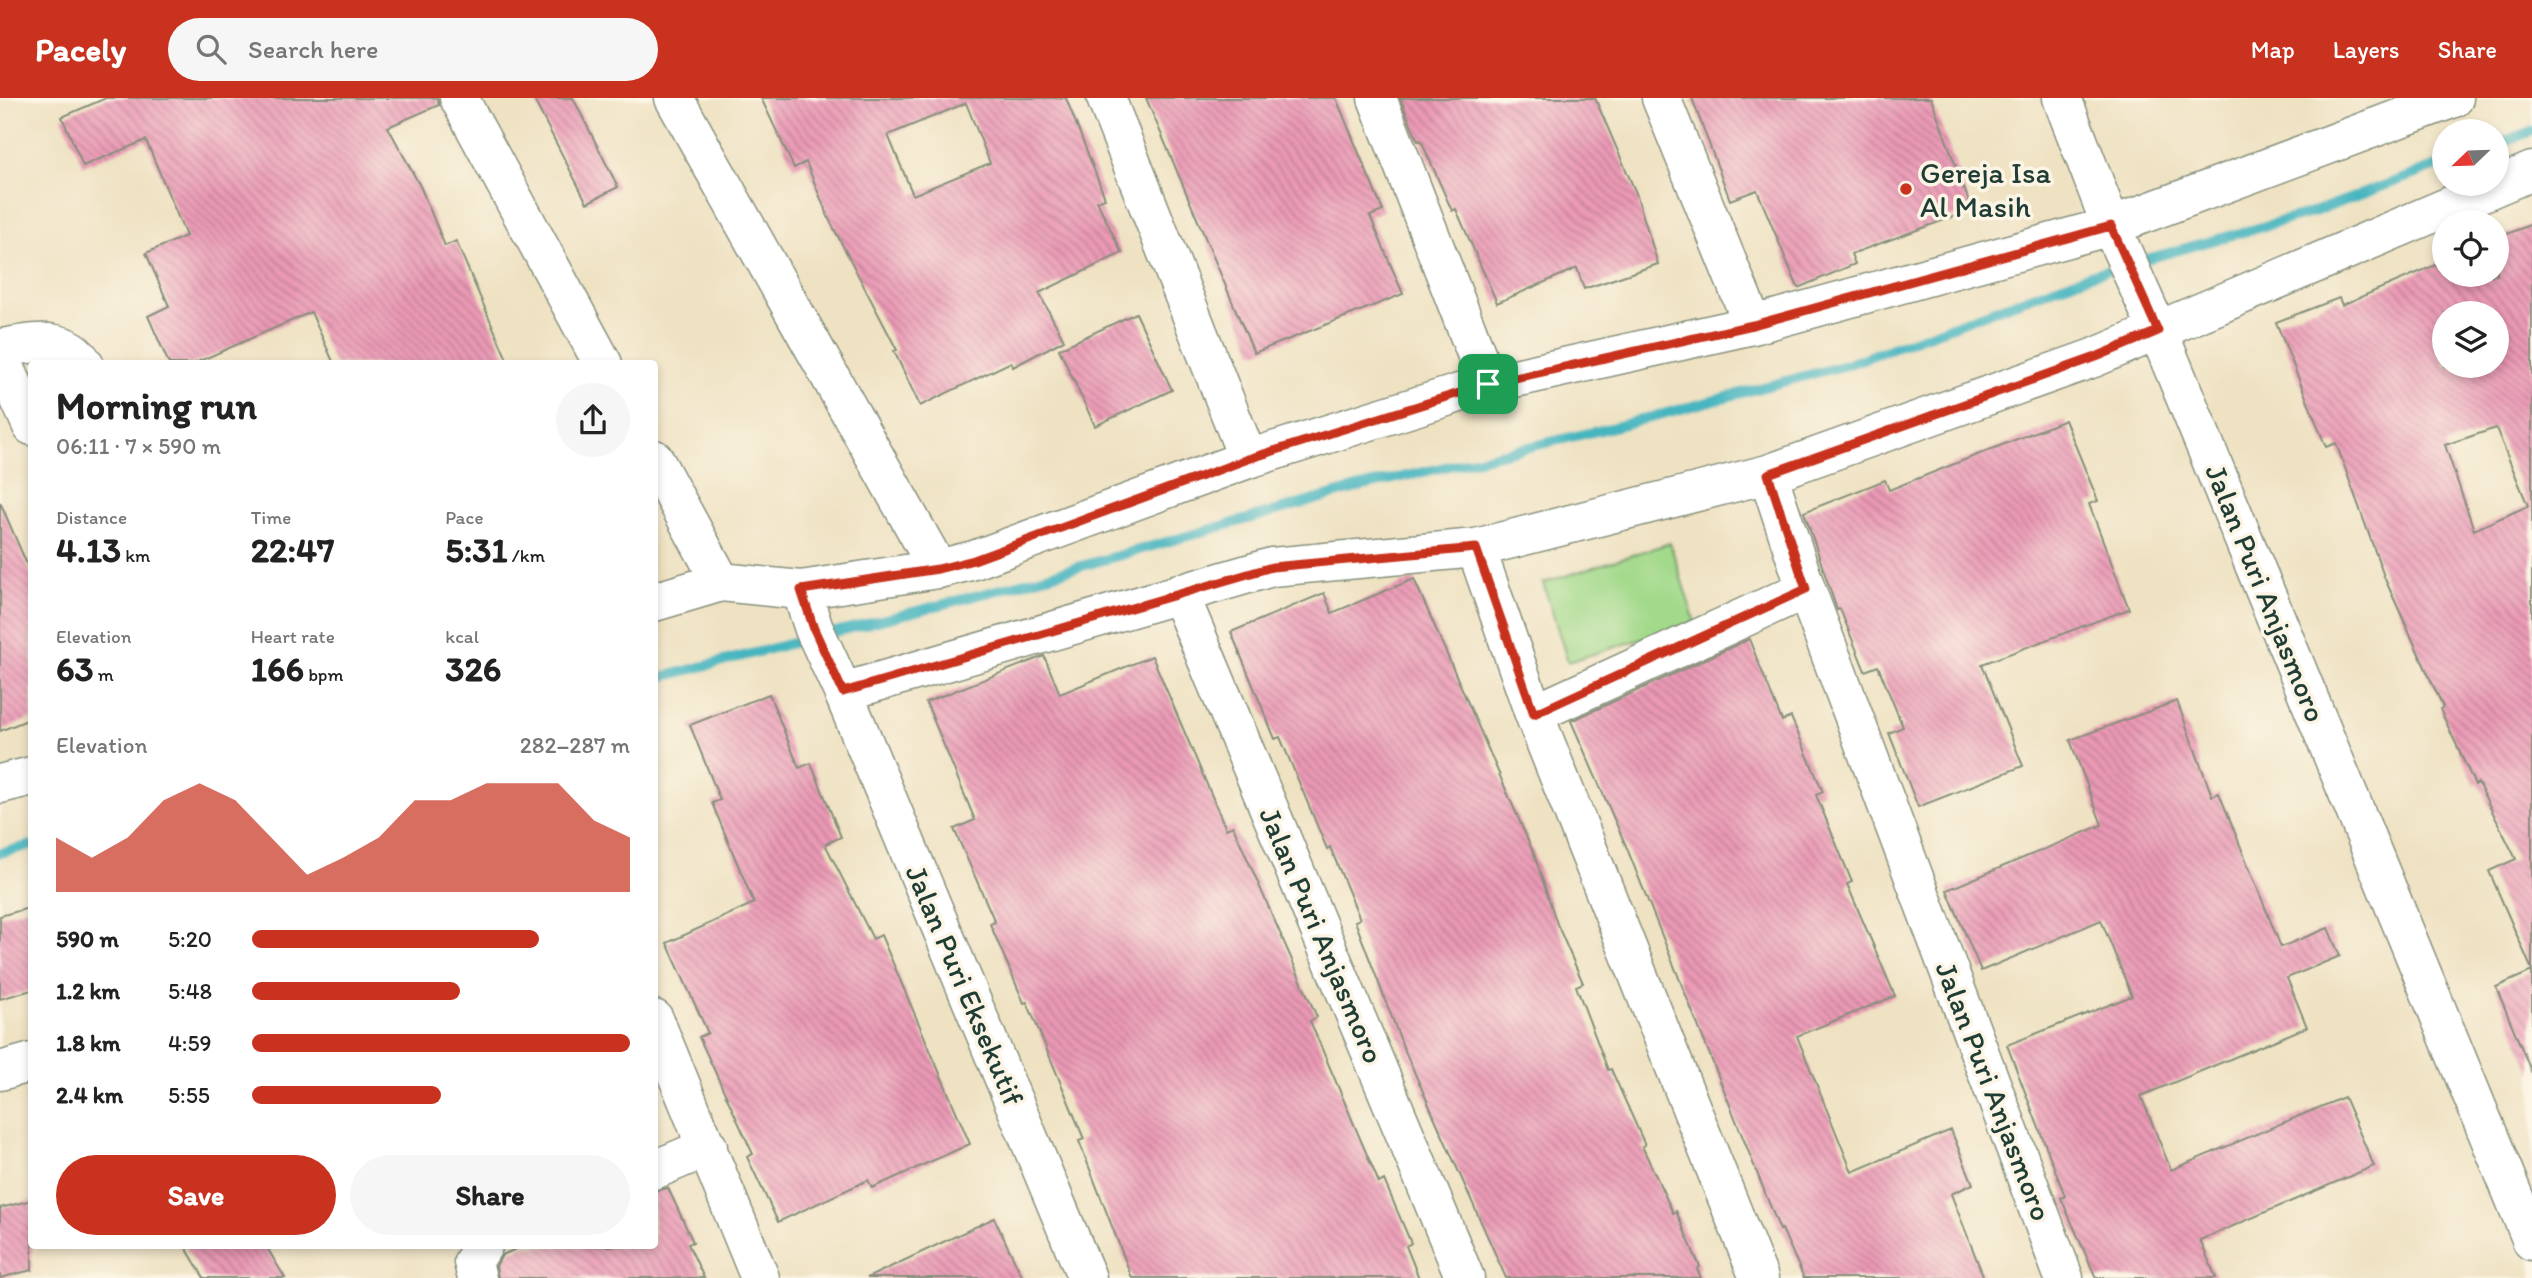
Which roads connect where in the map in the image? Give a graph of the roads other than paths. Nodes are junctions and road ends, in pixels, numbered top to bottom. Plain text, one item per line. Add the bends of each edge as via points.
1 (459, 98) edge
2 (674, 98) edge
3 (1105, 98) edge
4 (1377, 98) edge
5 (1661, 98) edge
6 (2062, 98) edge
7 (2454, 98) edge
8 (2532, 171) edge
9 (2115, 234) junction
10 (2153, 320) junction
11 (1753, 325) junction
12 (0, 348) edge
13 (0, 356) edge
14 (81, 360) edge
15 (601, 360) edge
16 (1488, 384) junction
17 (28, 417) edge
18 (1248, 459) junction
19 (658, 466) edge
20 (1768, 474) junction
21 (1476, 548) junction
22 (938, 569) junction
23 (721, 582) junction
24 (1806, 589) junction
25 (801, 590) junction
26 (1179, 593) junction
27 (658, 601) edge
28 (840, 685) junction
29 (1534, 714) junction
30 (28, 777) edge
31 (0, 784) edge
32 (658, 1028) edge
33 (28, 1063) edge
34 (0, 1071) edge
35 (708, 1147) junction
36 (658, 1168) edge
37 (2532, 1241) edge
38 (481, 1249) edge
39 (477, 1278) edge
40 (760, 1278) edge
41 (1087, 1278) edge
42 (1465, 1278) edge
43 (1759, 1278) edge
44 (2064, 1278) edge

1 - 15 street
2 - 22 street
3 - 18 street
4 - 16 street
5 - 11 street
6 - 9 street, Jalan Puri Anjasmoro
7 - 9 street
8 - 10 street
9 - 10 street, Jalan Puri Anjasmoro
9 - 11 street
10 - 20 street via 2096,357
10 - 37 street, Jalan Puri Anjasmoro
11 - 16 street
12 - 14 street via 48,342 61,344
13 - 17 street
16 - 18 street
18 - 22 street via 974,560
19 - 23 street
20 - 21 street
20 - 24 street, Jalan Puri Anjasmoro
21 - 26 street via 1272,567
21 - 29 street
22 - 25 street
23 - 25 street
23 - 27 street
24 - 29 street
24 - 44 street, Jalan Puri Anjasmoro
25 - 28 street, Jalan Puri Eksekutif
26 - 28 street
26 - 42 street, Jalan Puri Anjasmoro
28 - 41 street, Jalan Puri Eksekutif
29 - 43 street
30 - 31 street
32 - 35 street
33 - 34 street
35 - 36 street
35 - 40 street
38 - 39 street via 473,1262

